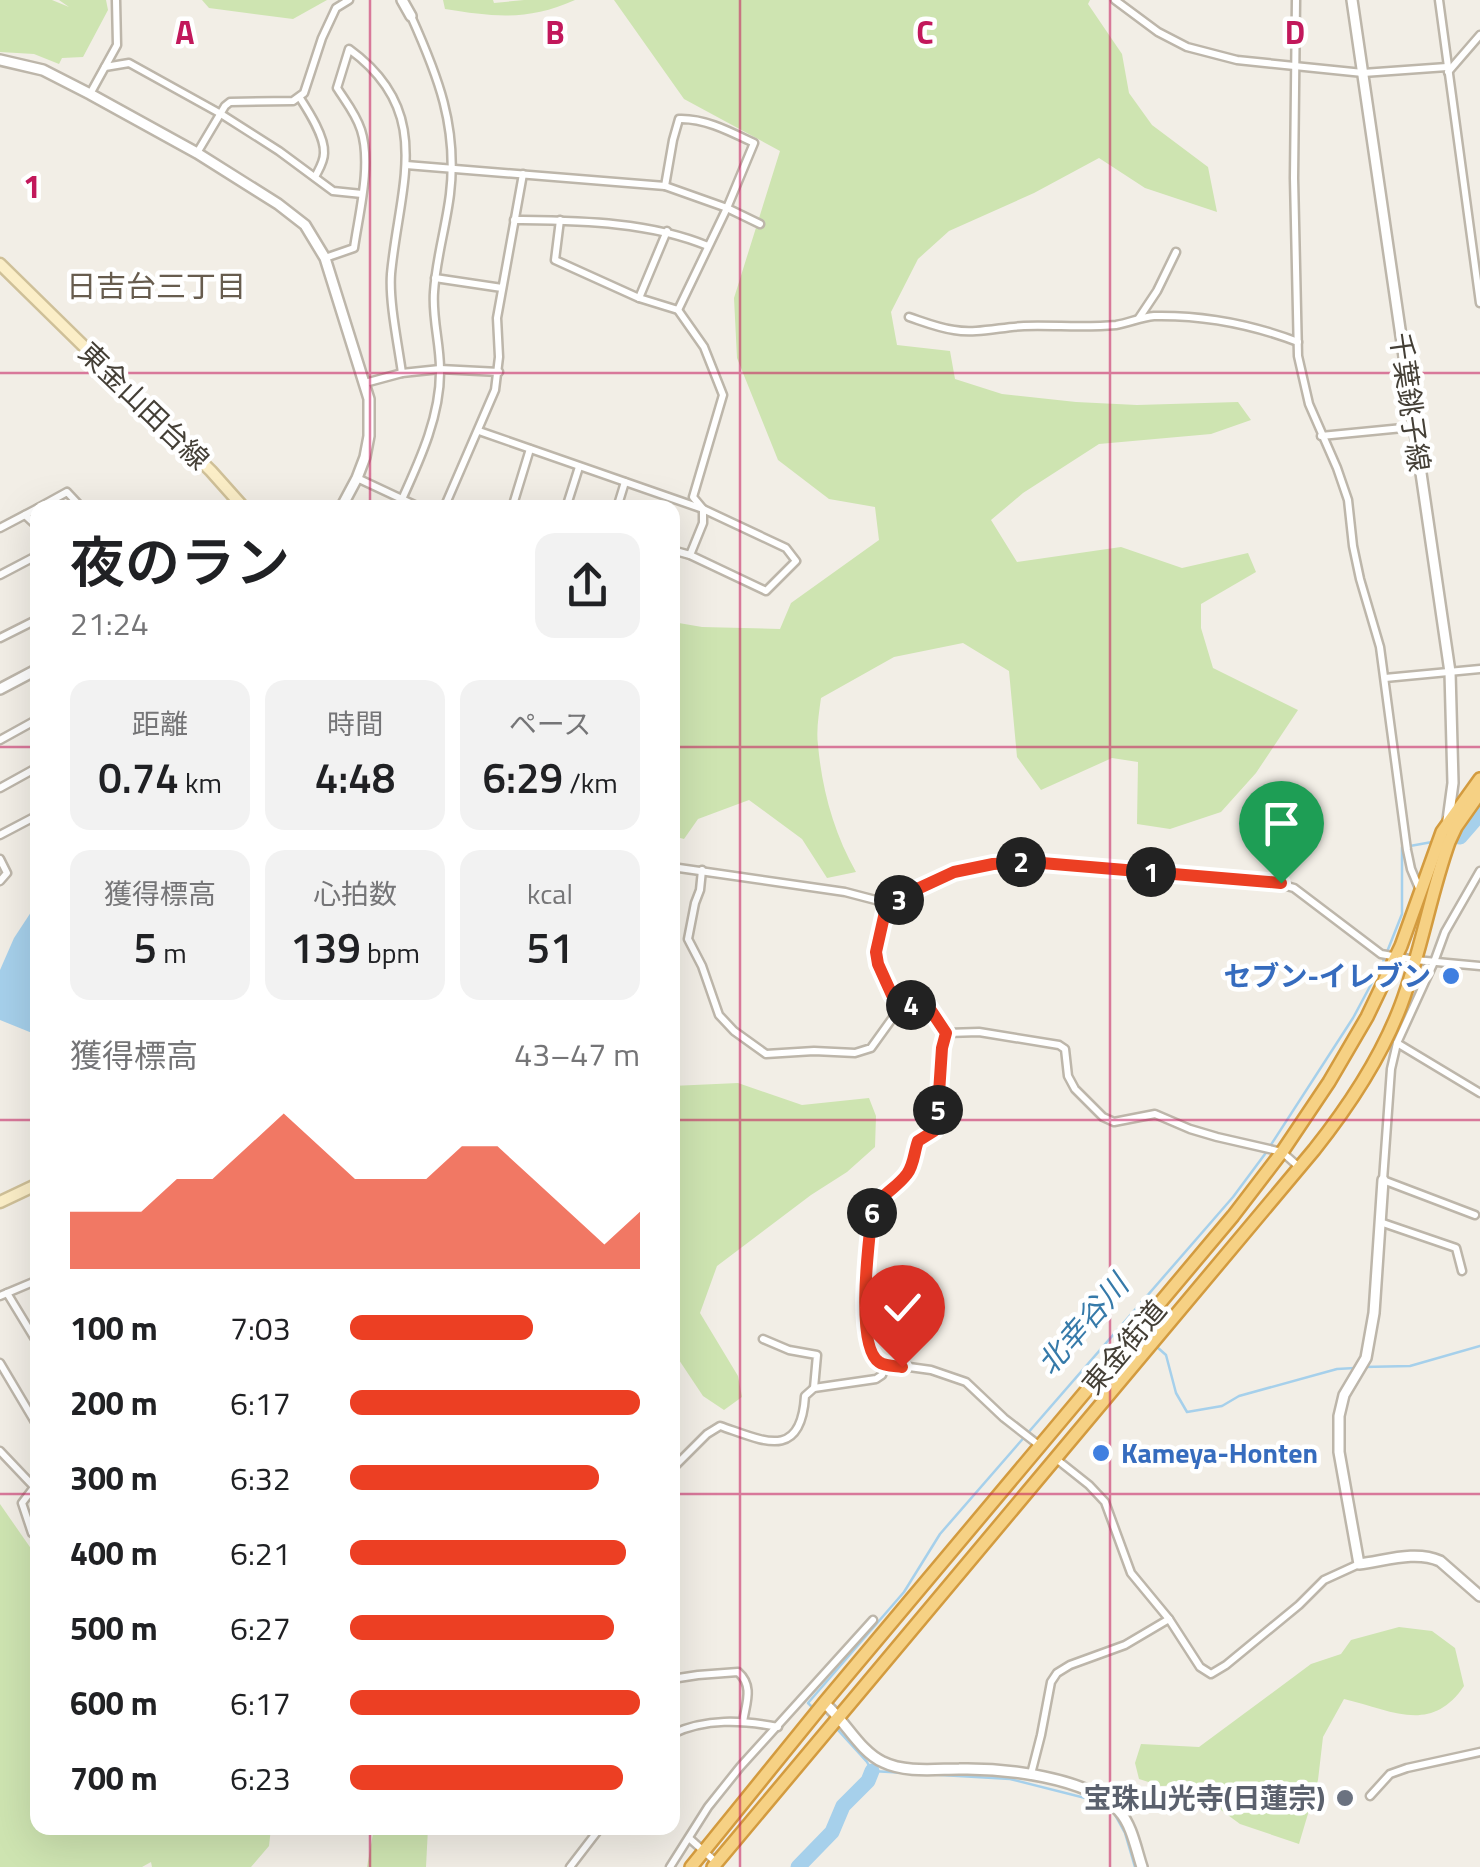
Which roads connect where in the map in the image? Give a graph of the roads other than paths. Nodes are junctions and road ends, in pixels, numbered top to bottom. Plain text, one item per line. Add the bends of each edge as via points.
1 (116, 0) edge
2 (349, 0) edge
3 (402, 0) edge
4 (1115, 0) edge
5 (1296, 0) edge
6 (1352, 0) edge
7 (1439, 0) edge
8 (412, 16) joint
9 (1480, 36) edge
10 (0, 60) edge
11 (104, 67) junction
12 (1296, 67) junction
13 (1447, 70) junction
14 (1363, 73) junction
15 (90, 94) junction
16 (300, 98) junction
17 (220, 114) junction
18 (197, 153) junction
19 (406, 165) junction
20 (452, 170) junction
21 (522, 174) junction
22 (315, 177) junction
23 (665, 186) junction
24 (362, 194) junction
25 (727, 208) junction
26 (514, 220) junction
27 (560, 220) junction
28 (760, 224) dead end
29 (667, 231) junction
30 (708, 246) junction
31 (1176, 252) dead end
32 (325, 258) junction
33 (0, 264) edge
34 (435, 278) junction
35 (502, 288) junction
36 (638, 298) junction
37 (1480, 303) edge
38 (678, 310) junction
39 (910, 317) dead end
40 (1138, 320) junction
41 (1298, 342) junction
42 (440, 369) junction
43 (498, 372) junction
44 (402, 373) junction
45 (365, 383) junction
46 (1413, 426) junction
47 (479, 431) junction
48 (1321, 436) junction
49 (530, 450) junction
50 (579, 467) junction
51 (357, 478) junction
52 (625, 482) junction
53 (52, 500) edge
54 (74, 500) edge
55 (237, 500) edge
56 (345, 500) edge
57 (395, 500) edge
58 (401, 500) edge
59 (448, 500) edge
60 (514, 500) edge
61 (569, 500) edge
62 (619, 500) edge
63 (679, 500) edge
64 (680, 500) edge
65 (703, 508) junction
66 (30, 512) edge
67 (25, 514) junction
68 (30, 519) edge
69 (0, 528) edge
70 (680, 552) edge
71 (690, 555) junction
72 (30, 559) edge
73 (0, 575) edge
74 (30, 623) edge
75 (0, 638) edge
76 (1480, 669) edge
77 (1450, 672) junction
78 (30, 674) edge
79 (1385, 678) junction
80 (0, 690) edge
81 (30, 723) edge
82 (0, 740) edge
83 (1453, 768) junction
84 (30, 772) edge
85 (0, 788) edge
86 (1478, 788) edge
87 (30, 819) edge
88 (1447, 823) junction
89 (0, 835) edge
90 (0, 859) edge
91 (680, 868) edge
92 (702, 870) junction
93 (1480, 871) edge
94 (0, 880) edge
95 (1421, 894) junction
96 (887, 903) junction
97 (1396, 957) junction
98 (1415, 960) junction
99 (1434, 962) junction
100 (1480, 966) edge
101 (911, 1005) junction
102 (946, 1033) junction
103 (1397, 1043) junction
104 (1374, 1062) junction
105 (1391, 1069) junction
106 (1480, 1092) edge
107 (1282, 1152) junction
108 (1299, 1167) junction
109 (1383, 1180) junction
110 (30, 1188) edge
111 (0, 1202) edge
112 (1475, 1215) dead end
113 (1380, 1222) junction
114 (1462, 1270) dead end
115 (30, 1284) edge
116 (4, 1295) edge
117 (30, 1332) edge
118 (763, 1339) dead end
119 (0, 1363) edge
120 (886, 1365) junction
121 (814, 1388) junction
122 (30, 1414) edge
123 (1042, 1446) junction
124 (0, 1451) edge
125 (1055, 1458) junction
126 (680, 1461) edge
127 (30, 1481) edge
128 (30, 1493) edge
129 (30, 1527) edge
130 (1359, 1564) junction
131 (1480, 1596) edge
132 (1169, 1619) junction
133 (873, 1620) dead end
134 (680, 1678) edge
135 (824, 1703) junction
136 (839, 1715) junction
137 (743, 1722) junction
138 (778, 1728) junction
139 (680, 1730) edge
140 (1480, 1752) edge
141 (1031, 1774) junction
142 (1370, 1796) dead end
143 (595, 1835) edge
144 (689, 1838) junction
145 (704, 1852) junction
146 (715, 1865) edge
147 (570, 1867) edge
148 (670, 1867) edge
149 (691, 1867) edge
150 (1142, 1867) edge

1 - 11 street via 117,44
2 - 16 street via 336,8
3 - 8 street
4 - 12 street via 1187,47
5 - 12 street
6 - 14 street, 千葉銚子線
7 - 13 street
8 - 20 street via 446,103
9 - 13 street
10 - 15 street via 44,70
11 - 15 street
11 - 17 street via 129,64
12 - 14 street
12 - 41 street
13 - 14 street
13 - 37 street
14 - 46 street, 千葉銚子線
15 - 18 street
16 - 17 street via 230,102
16 - 22 street via 324,147
17 - 18 street
17 - 22 street
18 - 32 street via 293,215
19 - 20 street
19 - 24 street via 402,116 373,70 349,49 338,88 364,140
19 - 44 street via 391,278
20 - 21 street
20 - 34 street
21 - 23 street
21 - 26 street
22 - 24 street via 333,191
23 - 25 street
23 - 25 street via 679,119 728,130 754,144
24 - 32 street via 354,248
25 - 28 street
25 - 30 street
26 - 27 street
26 - 35 street
27 - 29 street
27 - 36 street via 555,260
29 - 30 street
29 - 36 street
30 - 38 street
31 - 40 street
32 - 45 street
33 - 55 main road, 東金山田台線
34 - 35 street
34 - 42 street
35 - 43 street
36 - 38 street
38 - 65 street via 704,347 723,395 693,497
39 - 40 street via 965,331
40 - 41 street via 1234,322
41 - 48 street
42 - 43 street
42 - 44 street
42 - 58 street via 435,418
43 - 47 street
44 - 45 street
45 - 51 street via 369,436
46 - 48 street
46 - 77 street, 千葉銚子線
47 - 49 street
47 - 59 street
48 - 79 street via 1348,500 1352,546
49 - 50 street
49 - 60 street
50 - 52 street
50 - 61 street
51 - 56 street
51 - 57 street
52 - 62 street
52 - 63 street
53 - 54 street via 67,492
64 - 65 street
65 - 71 street
65 - 71 street via 786,548 796,561 766,592
66 - 67 street
67 - 68 street
67 - 69 street
70 - 71 street
72 - 73 street
74 - 75 street
76 - 77 street
77 - 79 street
77 - 83 street, 千葉銚子線
78 - 80 street
79 - 95 street via 1410,869
81 - 82 street
83 - 86 street
83 - 88 street, 千葉銚子線
84 - 85 street
86 - 88 highway, 東金街道
86 - 98 highway, 東金街道 via 1449,842
87 - 89 street
88 - 95 highway, 東金街道
90 - 94 street via 7,874
91 - 92 street
92 - 96 street
92 - 101 street via 688,939 719,1016 766,1054 871,1048
93 - 99 street
95 - 97 highway, 東金街道
96 - 97 street via 954,872 993,864 1268,880 1294,888 1370,948
96 - 101 street via 878,964 892,995
97 - 98 street
97 - 107 highway, 東金街道 via 1367,1018
98 - 99 street
98 - 104 highway, 東金街道
99 - 100 street
99 - 103 street
101 - 102 street via 926,1003
102 - 107 street via 979,1032 1065,1049 1076,1090 1114,1122 1154,1114
102 - 120 street via 934,1131 918,1141 905,1177 872,1213 865,1319 874,1356
103 - 105 street
103 - 106 street
104 - 105 street
104 - 108 highway, 東金街道
105 - 109 street
107 - 108 street
107 - 123 highway, 東金街道
108 - 125 highway, 東金街道
109 - 112 street
109 - 113 street
110 - 111 main road
113 - 114 street via 1456,1248
113 - 130 street via 1366,1358 1344,1394 1338,1427
115 - 116 street
116 - 117 street
118 - 121 street via 817,1355
119 - 122 street
120 - 121 street via 876,1379
120 - 123 street via 966,1382
121 - 126 street via 792,1436 777,1443 720,1426
123 - 125 highway
123 - 135 highway, 東金街道
124 - 127 street
125 - 132 street via 1105,1502 1131,1572
125 - 136 highway, 東金街道
128 - 129 street via 22,1502
130 - 131 street via 1433,1557
130 - 132 street via 1324,1580 1211,1674
132 - 141 street via 1057,1673
133 - 138 street
134 - 137 street via 738,1672 748,1693
135 - 136 street
135 - 145 highway, 東金街道
136 - 141 street via 885,1764
136 - 146 highway, 東金街道
137 - 138 street
137 - 139 street
138 - 144 street via 740,1767
140 - 142 street via 1390,1774
141 - 150 street via 1113,1805
143 - 147 street
144 - 145 street
144 - 148 street
145 - 146 street
145 - 149 highway, 東金街道

